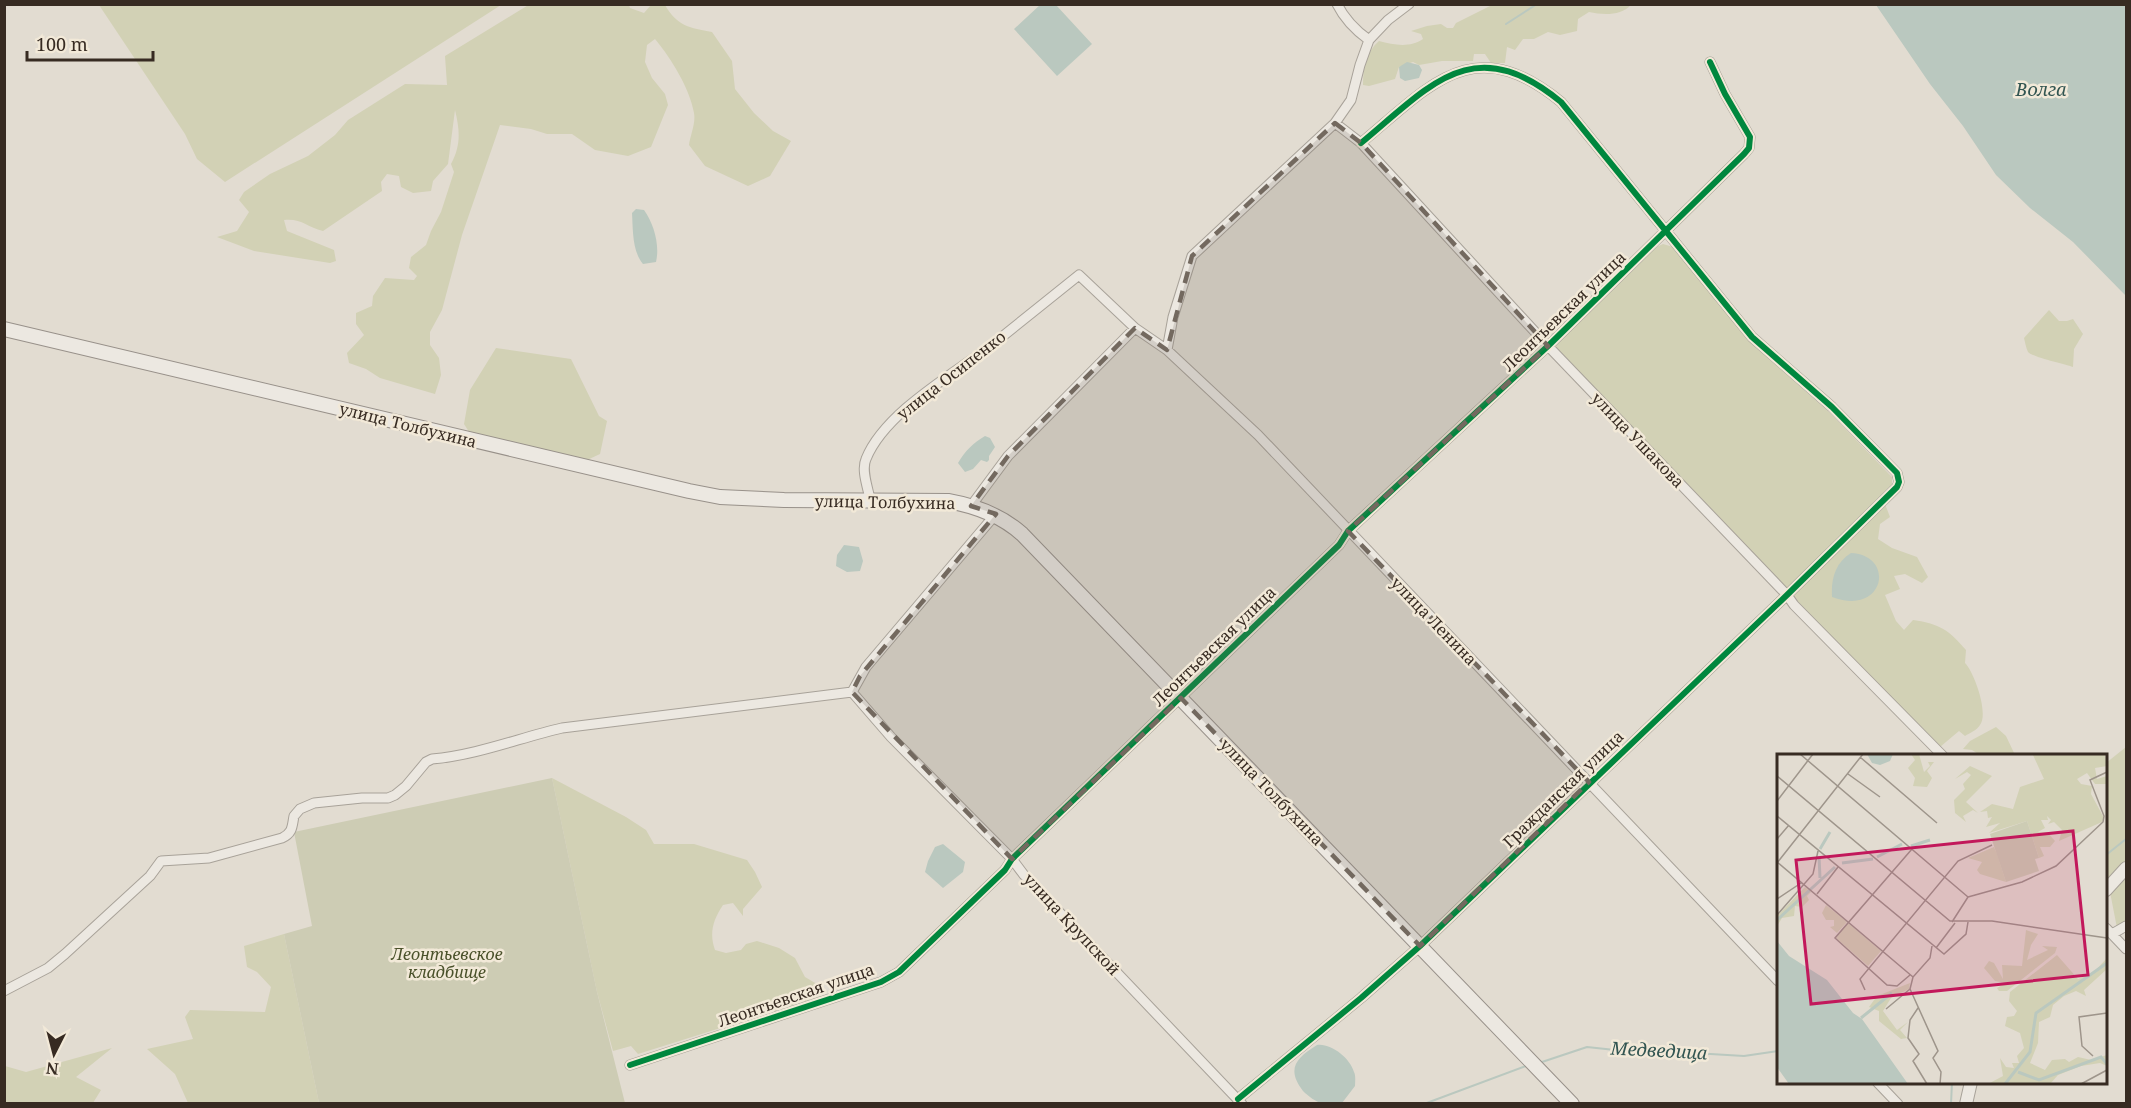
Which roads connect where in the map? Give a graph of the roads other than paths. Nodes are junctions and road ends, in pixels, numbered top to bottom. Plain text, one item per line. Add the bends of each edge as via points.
1 (1337, 4) edge
2 (1409, 4) edge
3 (1369, 40) junction
4 (1710, 62) dead end
5 (1335, 123) junction
6 (1361, 143) junction
7 (1666, 231) junction
8 (1078, 275) joint
9 (1135, 328) junction
10 (4, 329) edge
11 (1548, 346) junction
12 (1167, 350) junction
13 (870, 499) junction
14 (971, 506) junction
15 (995, 515) junction
16 (1348, 531) junction
17 (1787, 595) junction
18 (852, 692) junction
19 (1181, 698) junction
20 (1941, 754) edge
21 (1589, 783) junction
22 (1012, 858) junction
23 (2127, 868) edge
24 (2107, 890) edge
25 (2127, 926) edge
26 (2109, 931) edge
27 (1420, 946) junction
28 (2127, 949) edge
29 (1777, 979) edge
30 (4, 991) edge
31 (630, 1065) dead end
32 (1878, 1084) edge
33 (1971, 1084) edge
34 (1240, 1101) edge
35 (1572, 1104) edge
36 (1898, 1104) edge
37 (1966, 1104) edge

1 - 3 street via 1355,30
2 - 3 street
3 - 5 street via 1352,100
4 - 7 street, Леонтьевская улица via 1751,142 1744,154
5 - 6 street, улица Ушакова
5 - 12 street via 1192,256
6 - 7 street via 1455,72 1482,66 1514,72 1561,102
6 - 11 street, улица Ушакова
7 - 11 street, Леонтьевская улица
7 - 17 street, Гражданская улица via 1752,337 1832,407 1897,473 1897,487
8 - 9 street, улица Ленина
8 - 13 street, улица Осипенко via 898,414 866,459
9 - 12 street, улица Ленина
9 - 14 street via 1008,456
10 - 13 main road, улица Толбухина via 688,491 773,500
11 - 16 street, Леонтьевская улица
11 - 17 street, улица Ушакова
12 - 16 street, улица Ленина via 1257,435
13 - 14 main road, улица Толбухина via 948,501
14 - 15 main road, улица Толбухина
15 - 18 street via 866,667
15 - 19 main road, улица Толбухина via 1022,534
16 - 19 street, Леонтьевская улица via 1339,545
16 - 21 street, улица Ленина
17 - 20 street, улица Ушакова
17 - 21 street, Гражданская улица
18 - 22 street, улица Крупской via 891,737
18 - 30 street via 562,728 501,746 432,759 388,798 308,805 294,816 288,836 209,858 161,861 150,876 65,954 48,968
19 - 22 street, Леонтьевская улица
19 - 27 main road, улица Толбухина
21 - 27 street, Гражданская улица
21 - 29 street, улица Ленина
22 - 31 street, Леонтьевская улица via 1005,870 899,972 881,982
22 - 34 street, улица Крупской
23 - 24 street
25 - 26 street
26 - 28 street
27 - 34 street, Гражданская улица
27 - 35 main road, улица Толбухина
32 - 36 street
33 - 37 street

